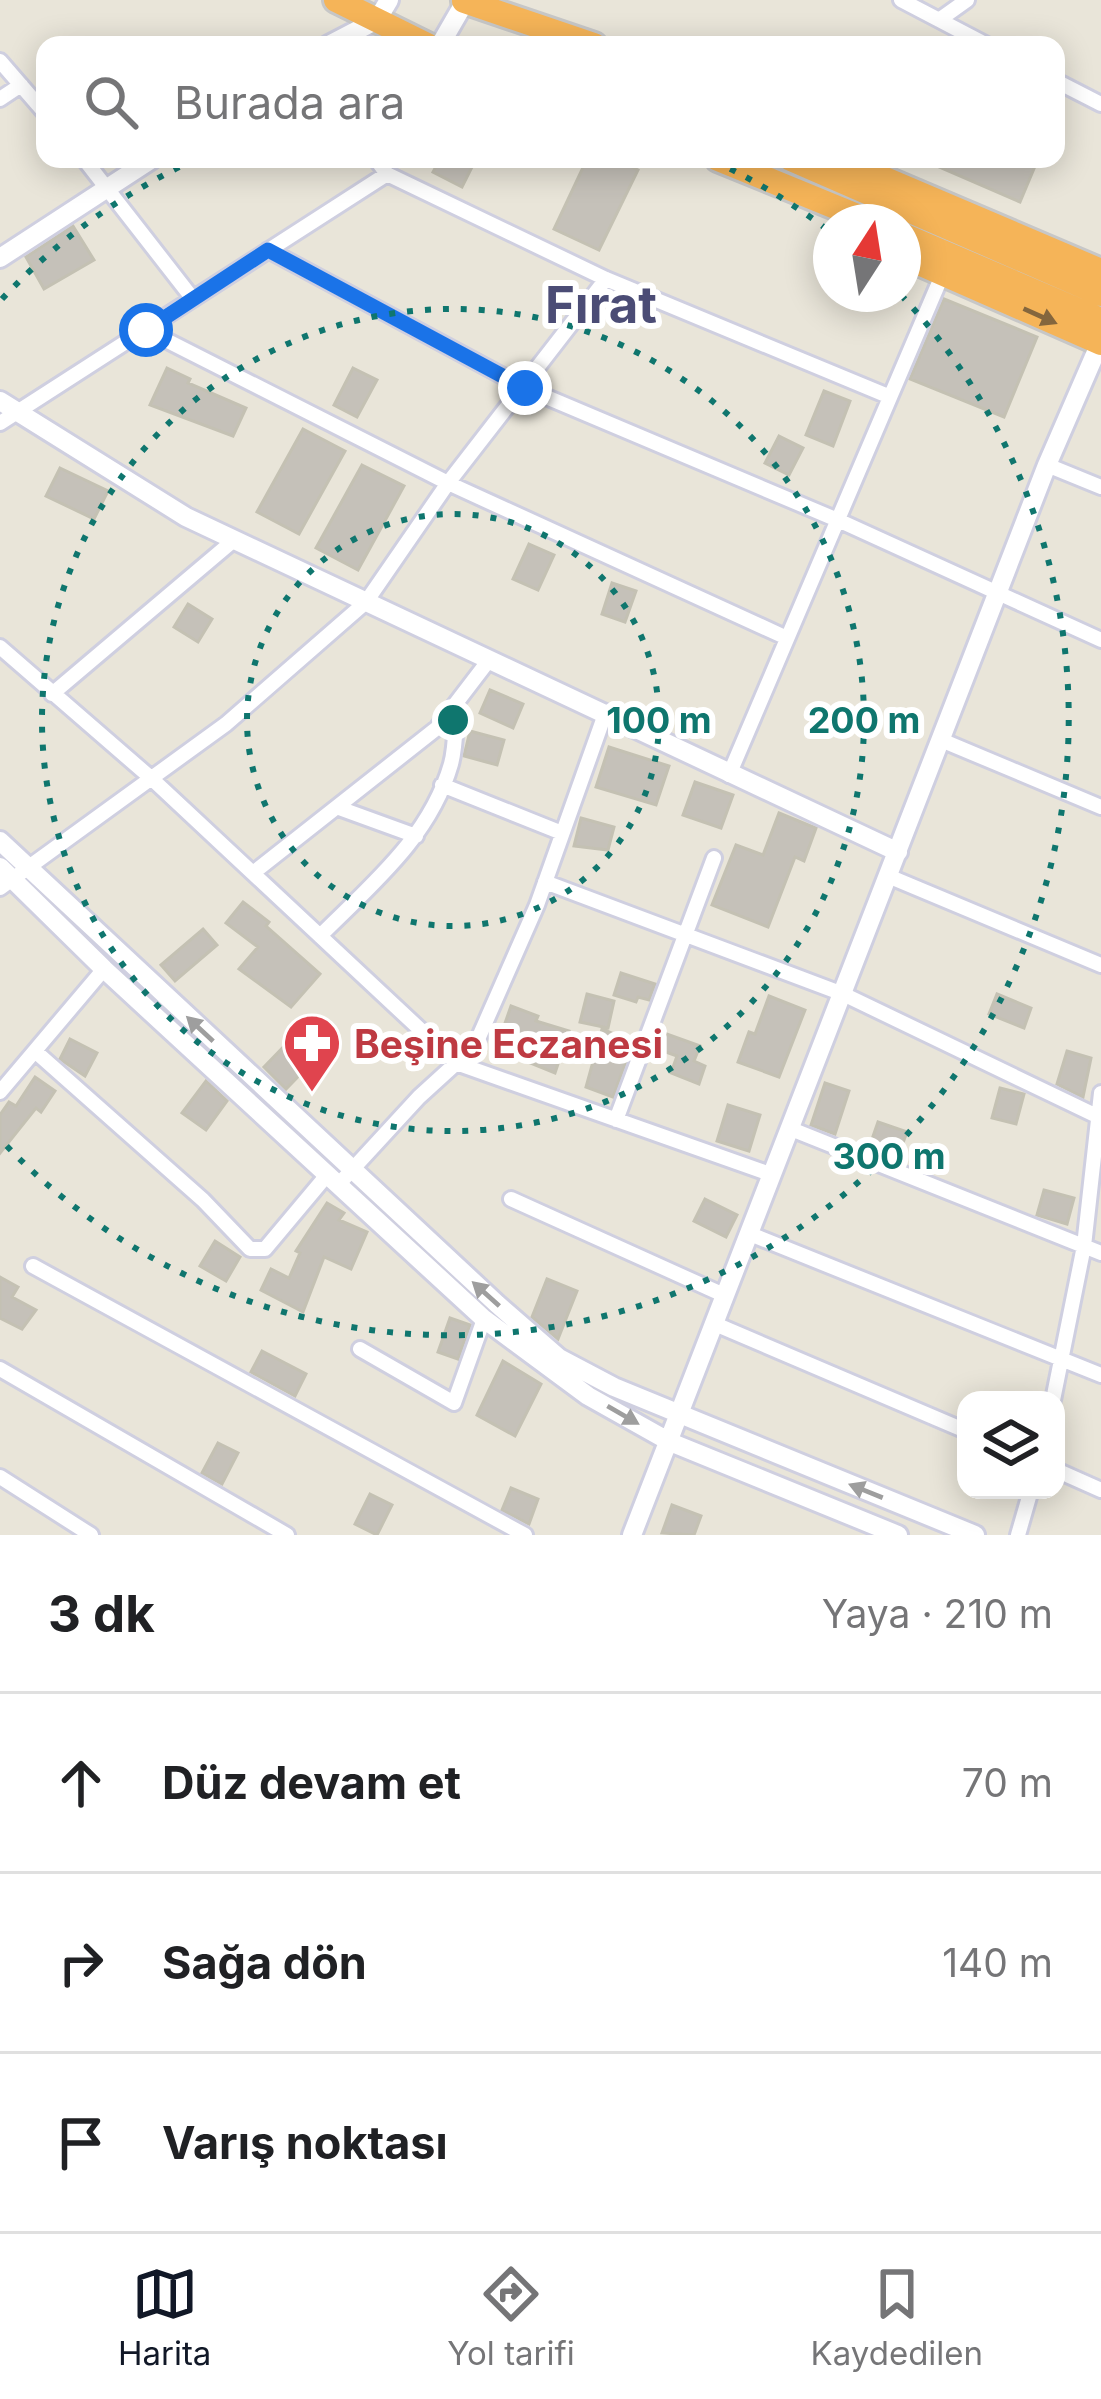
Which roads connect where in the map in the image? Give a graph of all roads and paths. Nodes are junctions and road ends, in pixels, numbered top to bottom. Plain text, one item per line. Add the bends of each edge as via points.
1 (336, 0) edge
2 (464, 0) edge
3 (901, 0) edge
4 (967, 0) edge
5 (383, 10) edge
6 (939, 20) junction
7 (343, 36) edge
8 (416, 36) edge
9 (445, 36) edge
10 (540, 36) edge
11 (568, 36) edge
12 (970, 36) edge
13 (0, 61) edge
14 (21, 85) junction
15 (1065, 86) edge
16 (0, 99) edge
17 (36, 102) edge
18 (1101, 104) edge
19 (91, 168) edge
20 (138, 168) edge
21 (383, 168) edge
22 (736, 168) edge
23 (741, 168) edge
24 (812, 168) edge
25 (860, 168) edge
26 (387, 173) junction
27 (108, 188) junction
28 (828, 204) edge
29 (813, 208) edge
30 (921, 243) edge
31 (268, 250) junction
32 (0, 258) edge
33 (921, 264) edge
34 (1101, 269) edge
35 (943, 274) junction
36 (606, 280) junction
37 (1101, 294) edge
38 (193, 299) junction
39 (1101, 320) edge
40 (146, 330) junction
41 (1099, 348) edge
42 (525, 388) junction
43 (888, 396) junction
44 (8, 406) edge
45 (0, 423) edge
46 (1047, 465) junction
47 (448, 483) junction
48 (1101, 487) edge
49 (840, 521) junction
50 (234, 540) junction
51 (997, 595) junction
52 (365, 602) junction
53 (787, 638) junction
54 (1101, 640) edge
55 (0, 647) edge
56 (489, 660) junction
57 (52, 694) junction
58 (457, 705) junction
59 (605, 714) junction
60 (941, 740) junction
61 (729, 775) junction
62 (151, 778) junction
63 (442, 785) junction
64 (1101, 807) edge
65 (339, 808) junction
66 (562, 833) junction
67 (416, 836) junction
68 (0, 842) edge
69 (898, 852) junction
70 (714, 858) dead end
71 (253, 873) junction
72 (9, 875) edge
73 (889, 876) junction
74 (545, 882) junction
75 (685, 934) junction
76 (320, 936) junction
77 (1101, 965) edge
78 (104, 969) junction
79 (842, 994) junction
80 (36, 1052) junction
81 (456, 1063) junction
82 (0, 1092) edge
83 (1101, 1093) edge
84 (1100, 1117) edge
85 (616, 1120) junction
86 (791, 1129) junction
87 (773, 1175) junction
88 (339, 1176) junction
89 (511, 1199) dead end
90 (750, 1234) junction
91 (1084, 1246) junction
92 (1101, 1253) edge
93 (34, 1266) dead end
94 (726, 1296) junction
95 (484, 1319) junction
96 (715, 1324) junction
97 (361, 1349) dead end
98 (1061, 1360) junction
99 (0, 1369) edge
100 (1101, 1375) edge
101 (1055, 1391) edge
102 (680, 1414) junction
103 (957, 1427) edge
104 (670, 1442) junction
105 (1065, 1474) edge
106 (7, 1481) edge
107 (1101, 1490) edge
108 (0, 1496) edge
109 (1028, 1499) edge
110 (91, 1535) edge
111 (286, 1535) edge
112 (525, 1535) edge
113 (632, 1535) edge
114 (898, 1535) edge
115 (975, 1535) edge
116 (1018, 1535) edge

1 - 5 highway
2 - 9 street
2 - 10 highway
2 - 11 highway
3 - 6 street
4 - 6 street
5 - 7 street
5 - 8 highway
6 - 12 street
13 - 14 street
14 - 16 street
14 - 17 street
15 - 18 street
19 - 27 street
20 - 27 street
21 - 26 street
22 - 29 highway
23 - 28 highway
24 - 37 highway
25 - 34 highway
26 - 31 street
26 - 36 street
27 - 32 street
27 - 38 street
30 - 39 highway
31 - 38 street
31 - 42 street
33 - 35 highway
35 -> 41 highway
35 - 43 street
36 - 42 street
36 - 43 street
38 - 40 street
40 - 44 street
40 - 47 street
41 - 46 street
42 - 47 street
42 - 49 street
43 - 49 street
44 - 45 street
44 - 50 street
46 - 48 street
46 - 51 street
47 - 52 street
47 - 53 street
49 - 51 street
49 - 53 street
50 - 52 street
50 - 57 street
51 - 54 street
51 - 60 street
52 - 56 street
52 - 62 street
53 - 61 street
55 - 57 street
56 - 58 street
56 - 59 street
57 - 62 street
58 - 63 street
58 - 65 street
59 - 61 street
59 - 66 street
60 - 64 street
60 - 69 street
61 - 69 street
62 - 71 street
62 - 72 street
63 - 66 street
63 - 67 street
65 - 67 street
65 - 71 street
66 - 74 street
67 - 76 street
68 - 72 street
69 - 73 street
70 - 75 street
71 - 76 street
72 - 78 street
88 -> 72 street
73 - 77 street
73 - 79 street
74 - 75 street
74 - 81 street via 475,1046
75 - 79 street
75 - 85 street
76 - 81 street
78 - 80 street
78 - 88 street
79 - 84 street
79 - 86 street
80 - 82 street
80 - 88 street via 250,1249 265,1249
81 - 85 street
81 - 88 street
83 - 84 street
84 - 91 street
85 - 87 street
86 - 87 street
86 - 91 street
87 - 90 street
88 - 95 street
102 -> 88 street via 559,1358
89 - 94 street
90 - 94 street
90 - 98 street
91 - 92 street
91 - 98 street
93 - 112 street
94 - 96 street
95 - 97 street via 454,1403
95 -> 104 street via 588,1396
96 - 102 street
96 - 103 street
98 - 100 street
98 - 101 street
99 - 111 street
102 - 104 street
115 -> 102 street
104 - 113 street
104 - 114 street
105 - 107 street
106 - 108 street
106 - 110 street
109 - 116 street

